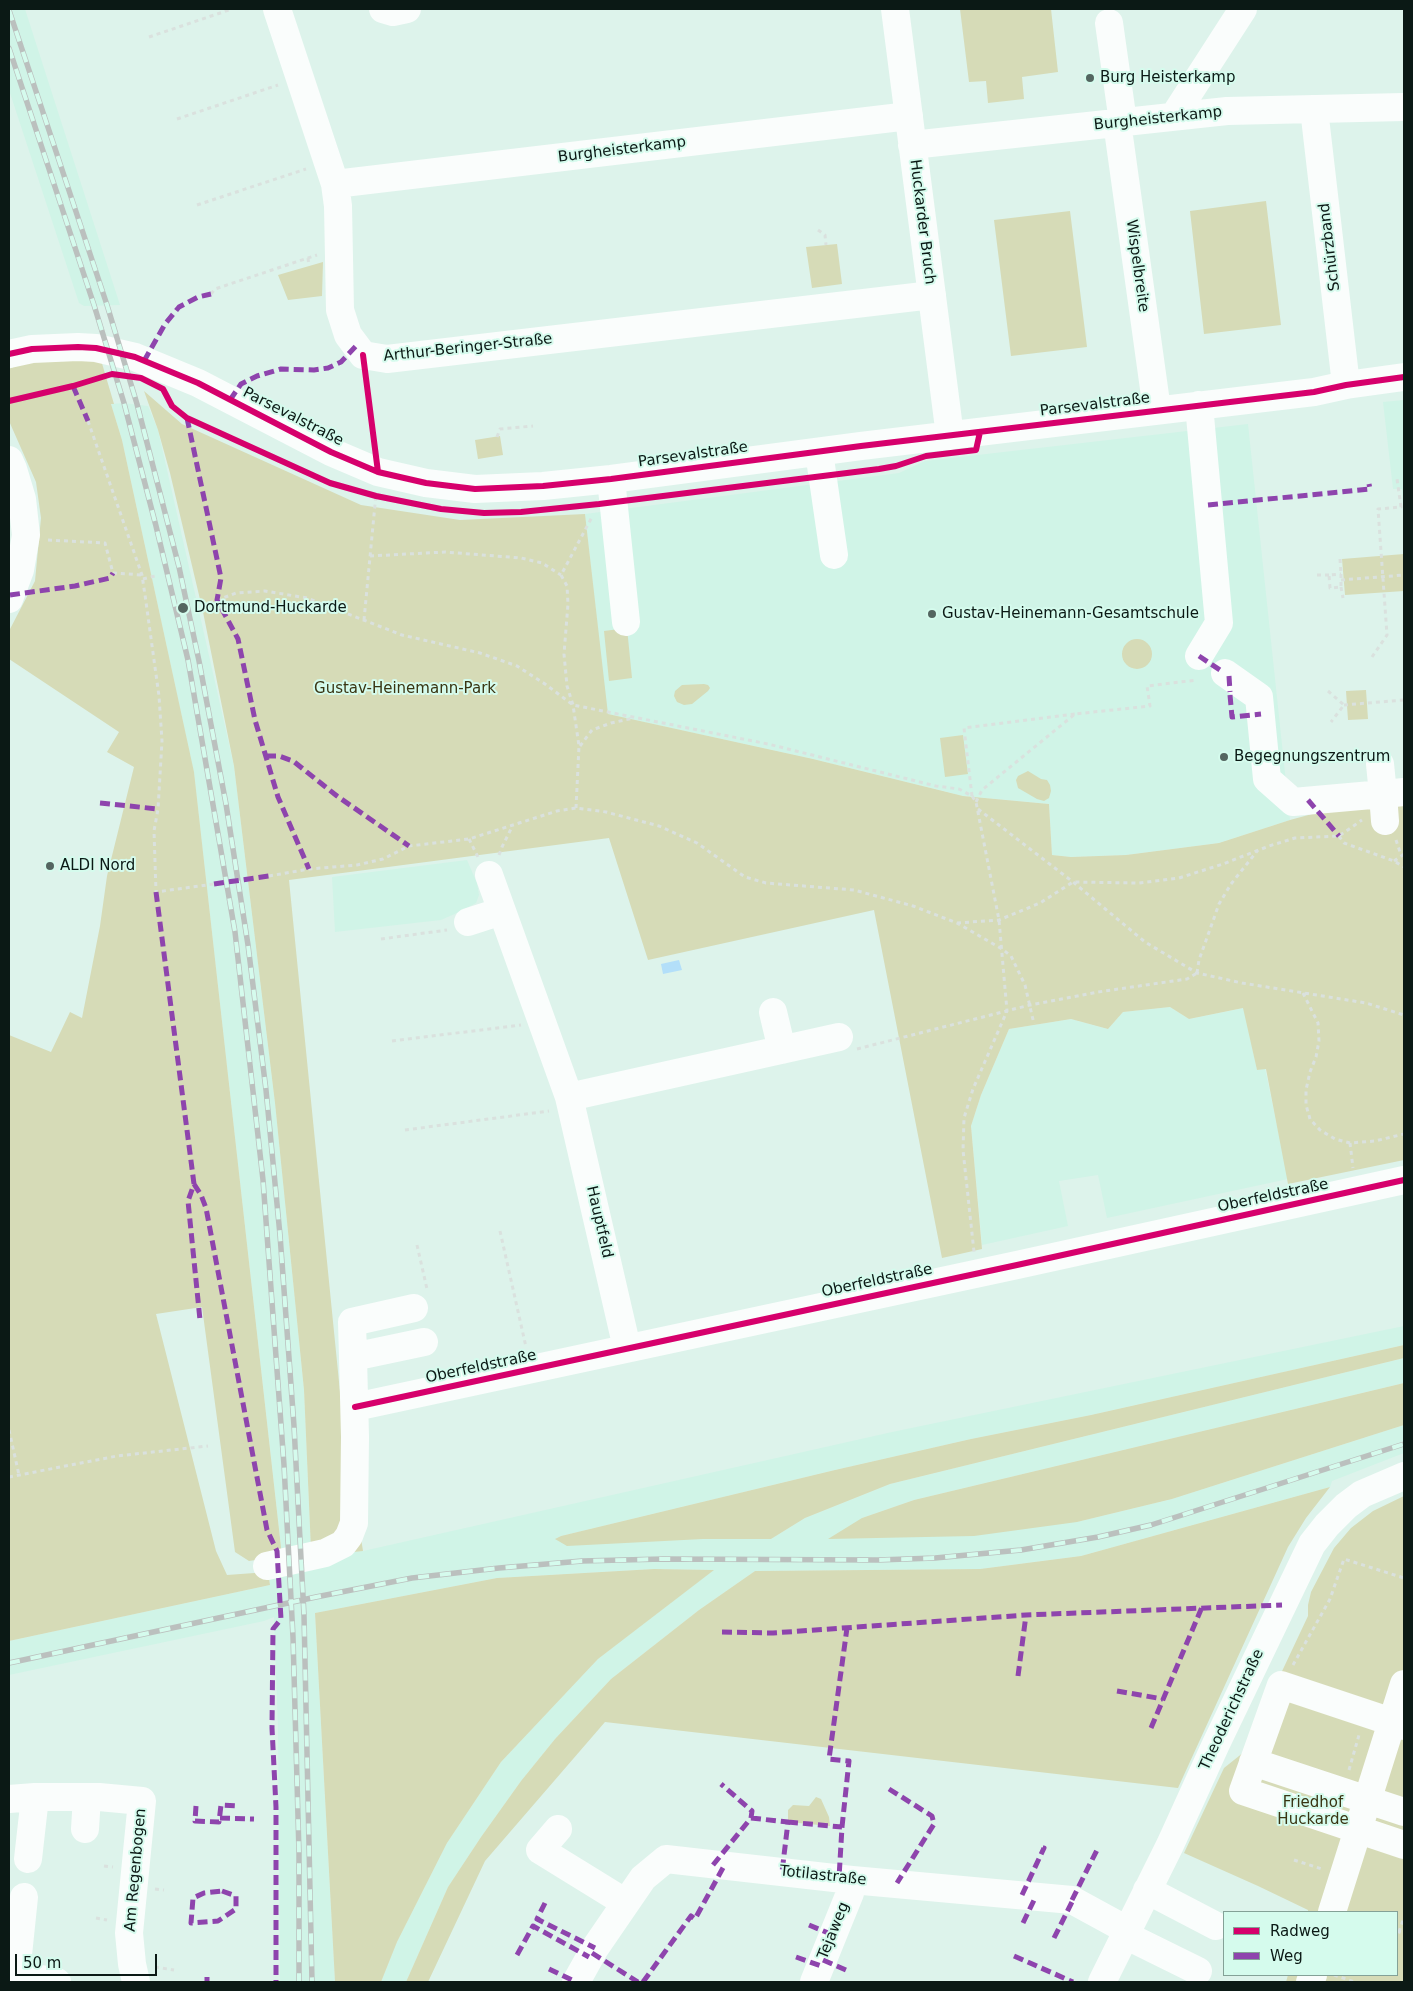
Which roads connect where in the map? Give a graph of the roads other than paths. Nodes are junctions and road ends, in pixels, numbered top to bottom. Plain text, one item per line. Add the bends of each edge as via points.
1 (277, 9) edge
2 (383, 9) edge
3 (407, 9) edge
4 (895, 9) edge
5 (1245, 9) edge
6 (1108, 23) dead end
7 (1404, 107) edge
8 (1314, 109) junction
9 (909, 116) junction
10 (1174, 116) junction
11 (1120, 122) junction
12 (912, 145) junction
13 (332, 173) junction
14 (932, 296) junction
15 (9, 354) edge
16 (1404, 377) edge
17 (1346, 385) junction
18 (1199, 405) junction
19 (1157, 410) junction
20 (950, 436) junction
21 (819, 452) junction
22 (9, 460) edge
23 (611, 479) junction
24 (834, 555) dead end
25 (9, 599) edge
26 (626, 622) dead end
27 (1380, 764) dead end
28 (1393, 793) edge
29 (1385, 821) dead end
30 (490, 875) road end
31 (502, 911) junction
32 (468, 922) road end
33 (773, 1012) dead end
34 (839, 1038) road end
35 (782, 1050) junction
36 (571, 1103) junction
37 (1404, 1180) edge
38 (414, 1308) dead end
39 (424, 1342) dead end
40 (627, 1348) junction
41 (353, 1357) junction
42 (355, 1407) junction
43 (1404, 1476) edge
44 (267, 1566) dead end
45 (1404, 1684) edge
46 (1398, 1724) edge
47 (1253, 1762) junction
48 (1355, 1795) junction
49 (87, 1797) junction
50 (22, 1798) edge
51 (1404, 1812) edge
52 (85, 1829) dead end
53 (558, 1829) dead end
54 (1358, 1829) junction
55 (1404, 1845) edge
56 (28, 1858) dead end
57 (852, 1880) junction
58 (1147, 1890) junction
59 (24, 1897) dead end
60 (626, 1903) junction
61 (1332, 1911) edge
62 (1216, 1926) dead end
63 (1126, 1932) junction
64 (1198, 1971) dead end
65 (12, 1974) edge
66 (57, 1982) edge
67 (136, 1982) edge
68 (576, 1982) edge
69 (814, 1982) edge
70 (1102, 1982) edge

1 - 13 street, Arthur-Beringer-Straße
2 - 3 street via 392,12
4 - 9 street, Huckarder Bruch
5 - 10 street
6 - 11 street, Wispelbreite
7 - 8 street, Burgheisterkamp
8 - 10 street, Burgheisterkamp
8 - 17 street, Schürzband
9 - 12 street, Huckarder Bruch
9 - 13 street, Burgheisterkamp
10 - 11 street, Burgheisterkamp
11 - 12 street, Burgheisterkamp
11 - 19 street, Wispelbreite
12 - 14 street, Huckarder Bruch
13 - 14 street, Arthur-Beringer-Straße via 338,206 340,310 348,335 363,355 387,359
14 - 20 street, Huckarder Bruch
15 - 23 street, Parsevalstraße via 32,348 78,347 135,357 198,383 370,469 426,483 475,489
16 - 17 street, Parsevalstraße
17 - 18 street, Parsevalstraße via 1314,392
18 - 19 street, Parsevalstraße
18 - 28 street via 1219,623 1208,670 1259,697 1267,779 1293,802
19 - 20 street, Parsevalstraße
20 - 21 street, Parsevalstraße
21 - 23 street, Parsevalstraße
21 - 24 street
22 - 25 street via 22,499 25,539 20,570
23 - 26 street
27 - 28 street
28 - 29 street
30 - 31 street, Hauptfeld
31 - 32 street
31 - 36 street, Hauptfeld
33 - 35 street
34 - 35 street
35 - 36 street
36 - 40 street, Hauptfeld
37 - 40 street, Oberfeldstraße
38 - 41 street via 352,1322
39 - 41 street
40 - 42 street, Oberfeldstraße
41 - 42 street
42 - 44 street via 354,1523 349,1536 343,1544 325,1553
43 - 58 street, Theoderichstraße via 1362,1494 1326,1525 1312,1544
45 - 46 street
46 - 47 street via 1281,1685
46 - 48 street
47 - 48 street
47 - 54 street via 1243,1791
48 - 51 street
48 - 54 street
49 - 50 street, Am Regenbogen
49 - 52 street
49 - 67 street, Am Regenbogen via 142,1801 129,1933
50 - 56 street
53 - 60 street via 540,1850
54 - 55 street
54 - 61 street
57 - 60 street, Totilastraße via 666,1859 643,1878
57 - 63 street, Totilastraße via 985,1898 1072,1900
57 - 69 street, Tejaweg via 850,1893
58 - 62 street
58 - 63 street, Theoderichstraße
59 - 65 street
60 - 68 street, Totilastraße
63 - 64 street, Totilastraße
63 - 70 street, Theoderichstraße
65 - 66 street

